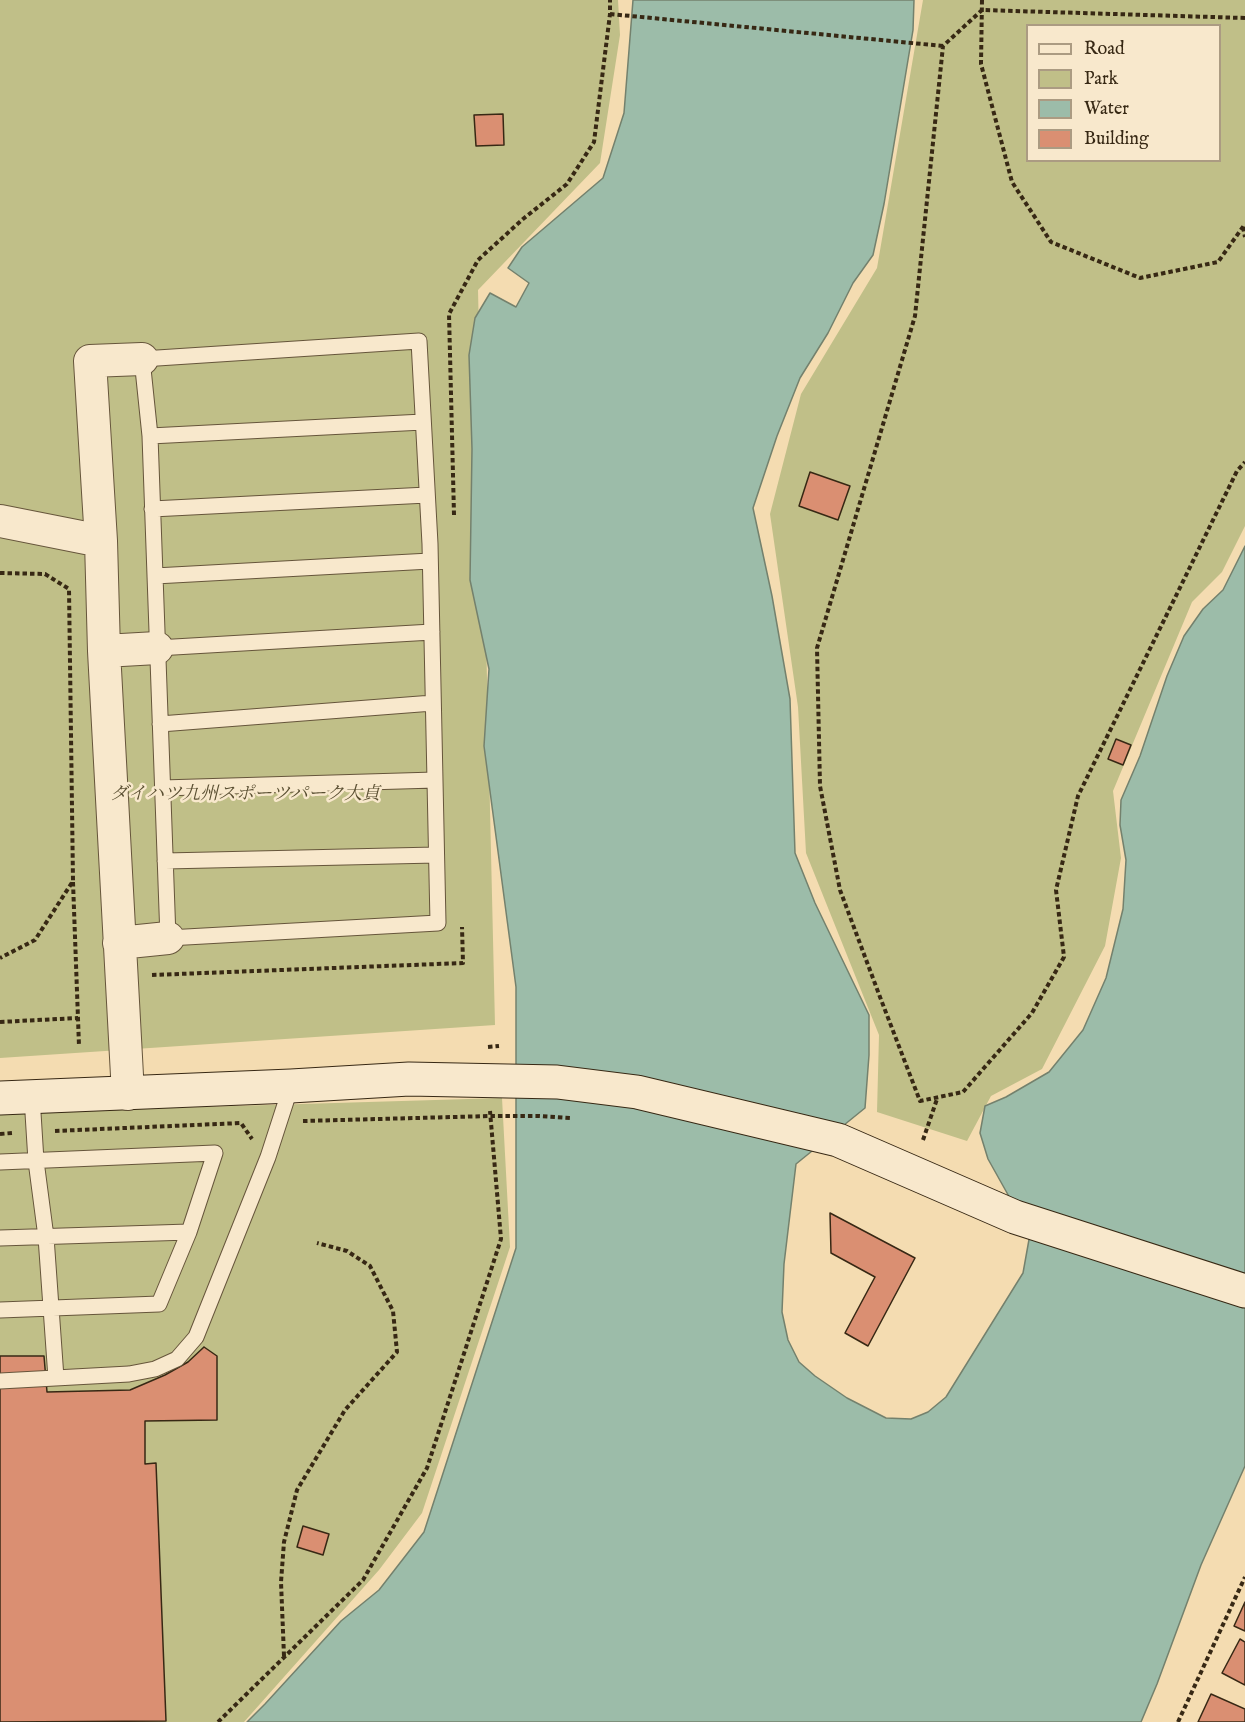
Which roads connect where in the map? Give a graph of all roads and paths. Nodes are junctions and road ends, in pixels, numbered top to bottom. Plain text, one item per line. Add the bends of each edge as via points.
1 (610, 0) edge
2 (982, 0) edge
3 (982, 10) junction
4 (610, 14) junction
5 (1245, 18) edge
6 (943, 46) junction
7 (1244, 225) edge
8 (1245, 237) edge
9 (142, 359) junction
10 (423, 422) junction
11 (150, 436) junction
12 (1245, 462) edge
13 (427, 495) junction
14 (152, 508) junction
15 (454, 515) dead end
16 (0, 521) edge
17 (101, 541) junction
18 (430, 561) junction
19 (0, 573) edge
20 (155, 576) junction
21 (432, 632) junction
22 (157, 648) junction
23 (104, 651) junction
24 (433, 703) junction
25 (160, 724) junction
26 (435, 780) junction
27 (162, 788) junction
28 (436, 855) junction
29 (165, 861) junction
30 (73, 881) junction
31 (462, 916) dead end
32 (168, 938) junction
33 (119, 942) junction
34 (0, 958) edge
35 (146, 976) dead end
36 (78, 1018) junction
37 (0, 1022) edge
38 (79, 1046) dead end
39 (494, 1080) junction
40 (291, 1086) junction
41 (128, 1094) junction
42 (32, 1097) junction
43 (0, 1098) edge
44 (937, 1098) junction
45 (490, 1116) junction
46 (302, 1121) dead end
47 (923, 1140) dead end
48 (36, 1161) junction
49 (0, 1162) edge
50 (189, 1232) junction
51 (46, 1237) junction
52 (0, 1238) edge
53 (317, 1243) dead end
54 (1245, 1291) edge
55 (50, 1308) junction
56 (0, 1310) edge
57 (57, 1378) junction
58 (0, 1381) edge
59 (1245, 1577) edge
60 (284, 1657) junction
61 (218, 1722) edge
62 (1178, 1722) edge

1 - 4 path
2 - 3 path
3 - 5 path
3 - 6 path
3 - 7 path via 981,64 1012,182 1051,242 1140,278 1218,262
4 - 6 path
4 - 15 path via 594,142 567,184 478,260 450,314
6 - 44 path via 915,316 818,648 820,786 840,890 920,1101
7 - 8 path
9 - 10 lane via 419,340
9 - 11 lane
9 - 17 street via 90,361
10 - 11 lane
10 - 13 lane
11 - 14 lane
12 - 44 path via 1078,796 1056,890 1064,957 1032,1013 963,1092
13 - 14 lane
13 - 18 lane
14 - 20 lane
16 - 17 street
17 - 23 street
18 - 20 lane
18 - 21 lane
19 - 30 path via 45,573 69,589
20 - 22 lane
21 - 22 lane
21 - 24 lane
22 - 23 street
22 - 25 lane
23 - 33 street
24 - 25 lane
24 - 26 lane
25 - 27 lane
26 - 27 lane
26 - 28 lane
27 - 29 lane
28 - 29 lane
28 - 32 lane via 438,923
29 - 32 lane
30 - 34 path via 35,940
30 - 36 path
31 - 35 path via 463,963
32 - 33 street
33 - 41 street
36 - 37 path
36 - 38 path
39 - 40 street via 409,1079
39 - 45 path
39 - 54 street via 557,1082 637,1092 838,1140 1015,1217
40 - 41 street
40 - 57 lane via 268,1157 196,1337 177,1359 154,1369
41 - 42 street
42 - 43 street
42 - 48 lane
44 - 47 path
45 - 46 path
45 - 60 path via 501,1239 427,1468 363,1580
48 - 49 lane
48 - 50 lane via 215,1153
48 - 51 lane
50 - 51 lane
50 - 55 lane via 159,1304
51 - 52 lane
51 - 55 lane
53 - 60 path via 347,1251 370,1266 393,1311 397,1352 345,1410 297,1490 284,1542
55 - 56 lane
55 - 57 lane
57 - 58 lane
59 - 62 path
60 - 61 path

